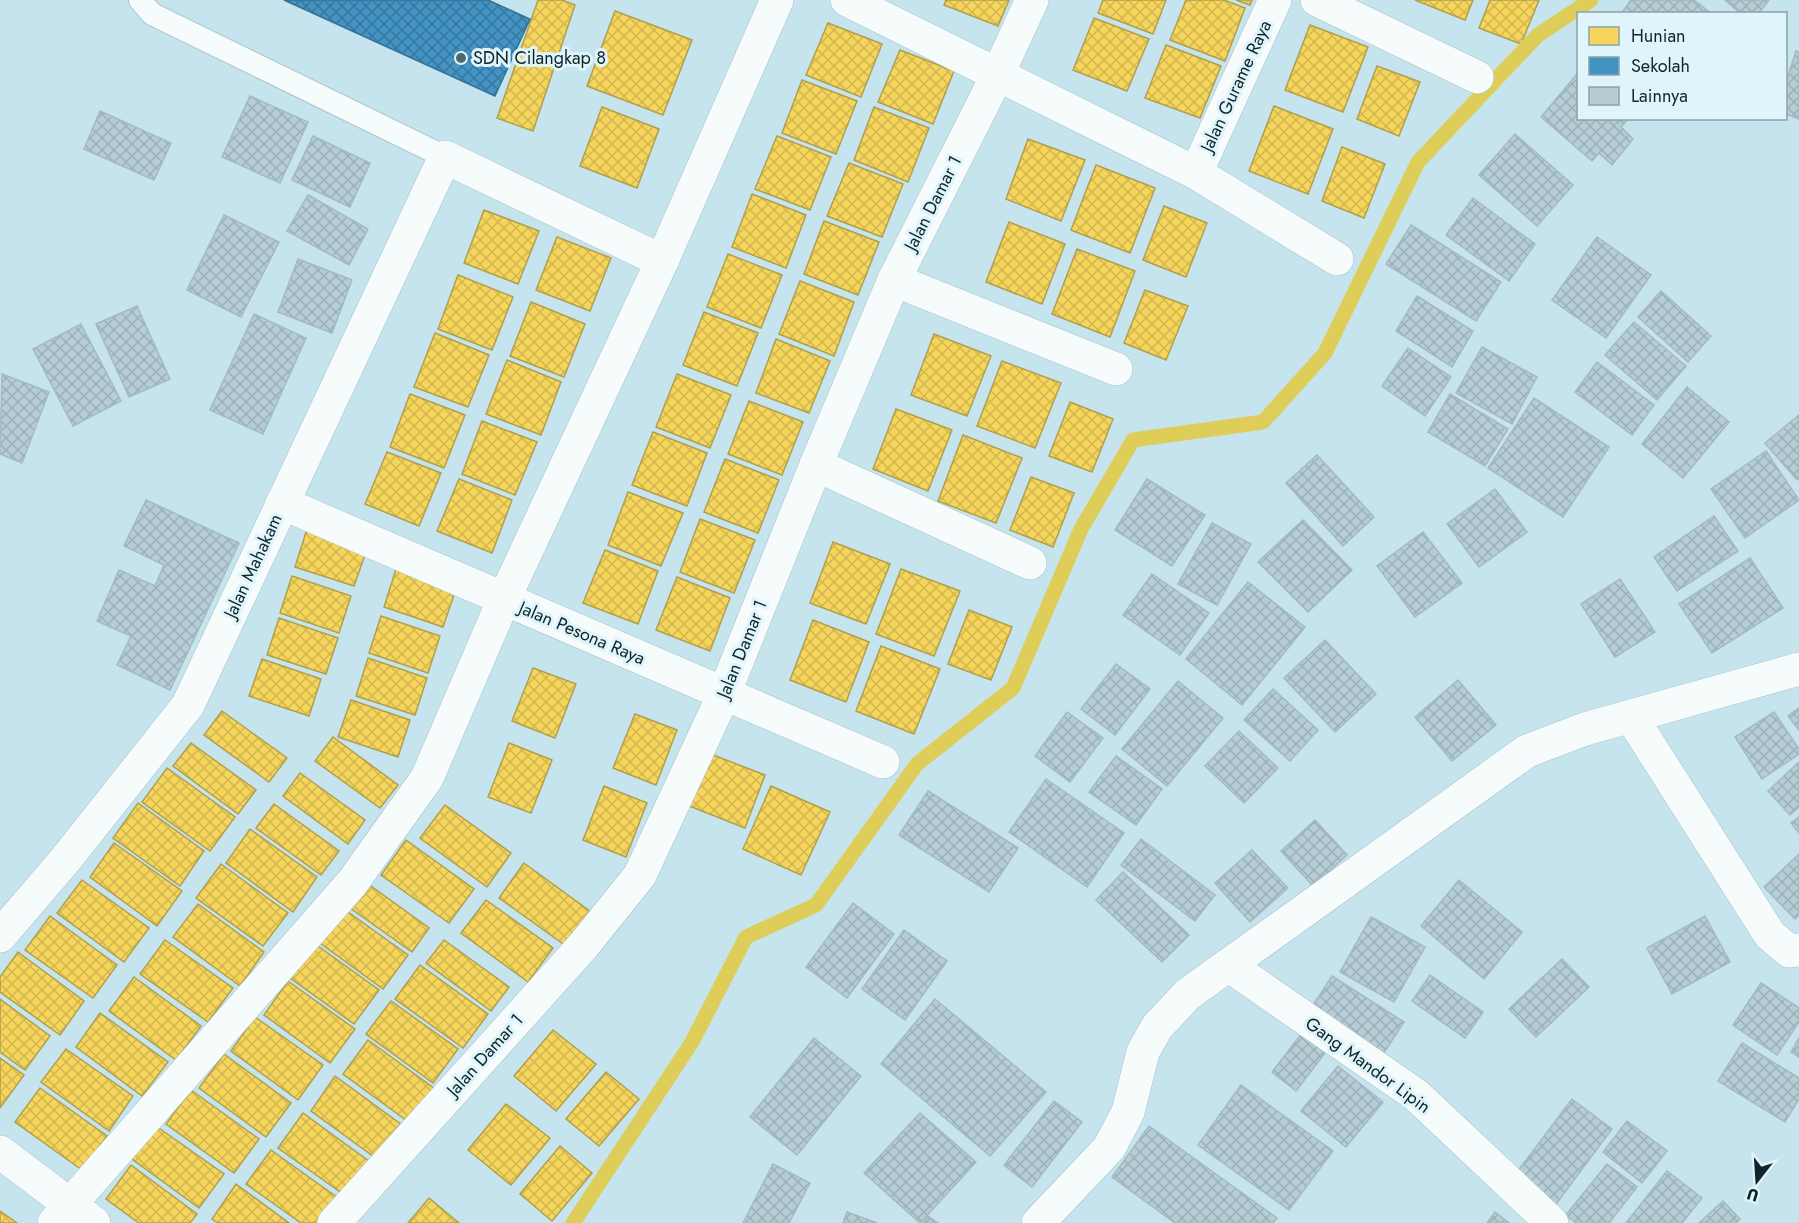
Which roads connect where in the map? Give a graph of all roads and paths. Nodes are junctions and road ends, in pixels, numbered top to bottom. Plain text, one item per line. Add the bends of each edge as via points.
1 (140, 0) edge
2 (777, 0) edge
3 (847, 0) edge
4 (1032, 0) edge
5 (1275, 0) edge
6 (1317, 0) edge
7 (998, 74) junction
8 (1477, 77) dead end
9 (445, 157) junction
10 (1196, 173) junction
11 (1337, 259) dead end
12 (662, 261) junction
13 (894, 280) junction
14 (1116, 369) dead end
15 (816, 465) junction
16 (282, 504) junction
17 (1030, 563) dead end
18 (504, 599) junction
19 (1799, 669) edge
20 (724, 694) junction
21 (1632, 718) junction
22 (883, 762) dead end
23 (0, 936) edge
24 (1799, 950) edge
25 (1228, 965) junction
26 (0, 1152) edge
27 (73, 1217) edge
28 (333, 1223) edge
29 (1038, 1223) edge
30 (1552, 1223) edge

1 - 9 lane via 152,14
2 - 12 street
3 - 7 street
4 - 7 street, Jalan Damar 1
5 - 10 street, Jalan Gurame Raya
6 - 8 street
7 - 10 street
7 - 13 street, Jalan Damar 1
9 - 12 street
9 - 16 street, Jalan Mahakam
10 - 11 street
12 - 18 street
13 - 14 street
13 - 15 street, Jalan Damar 1
15 - 17 street
15 - 20 street, Jalan Damar 1
16 - 18 street, Jalan Pesona Raya
16 - 23 street, Jalan Mahakam via 188,705
18 - 20 street, Jalan Pesona Raya
18 - 27 street via 427,778 352,883
19 - 21 street
20 - 22 street, Jalan Pesona Raya
20 - 28 street, Jalan Damar 1 via 640,875 583,946
21 - 24 street via 1770,935 1789,951
21 - 25 street via 1586,729 1527,751
25 - 29 street via 1188,994 1157,1027 1143,1052 1128,1112 1109,1148
25 - 30 street, Gang Mandor Lipin via 1416,1095
26 - 27 street

